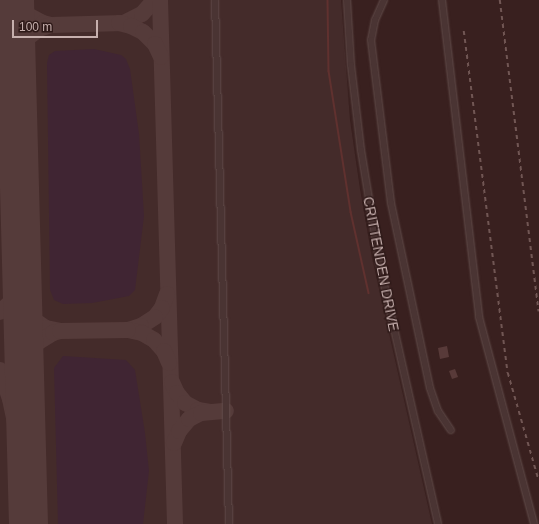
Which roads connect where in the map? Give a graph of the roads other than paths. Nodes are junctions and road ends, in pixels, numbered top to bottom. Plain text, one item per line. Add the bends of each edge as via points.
1 (215, 0) edge
2 (347, 0) edge
3 (384, 0) edge
4 (442, 0) edge
5 (451, 430) dead end
6 (229, 524) edge
7 (438, 524) edge
8 (534, 524) edge

1 - 6 street
2 - 7 street, CRITTENDEN DRIVE via 352,73 375,237 389,311
3 - 5 street via 375,20 371,40 391,203 430,388 438,411
4 - 8 street via 479,317

